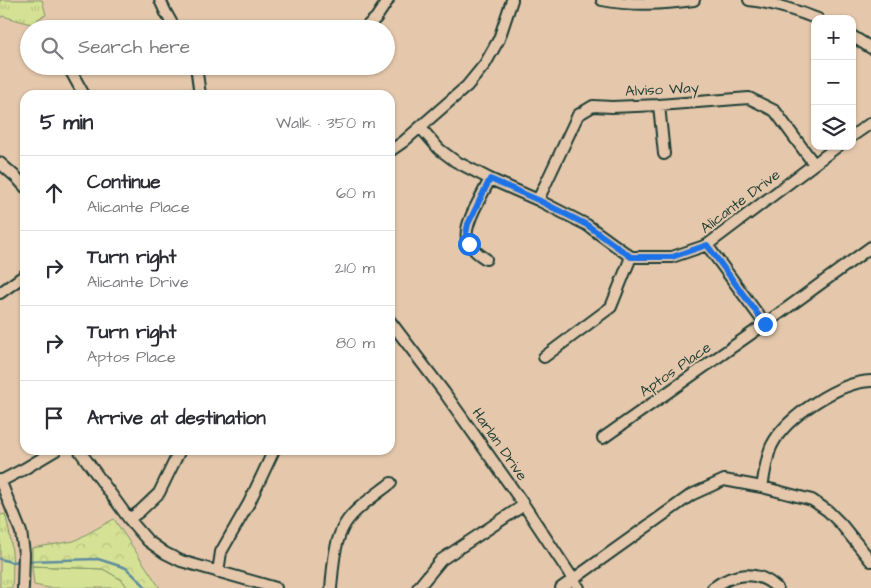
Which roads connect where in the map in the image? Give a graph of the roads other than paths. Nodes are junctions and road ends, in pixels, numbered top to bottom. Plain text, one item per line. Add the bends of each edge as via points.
1 (160, 0) edge
2 (388, 0) edge
3 (512, 0) edge
4 (602, 0) edge
5 (694, 0) edge
6 (750, 0) edge
7 (623, 2) edge
8 (811, 16) edge
9 (170, 20) edge
10 (374, 20) edge
11 (856, 39) edge
12 (871, 48) edge
13 (73, 75) edge
14 (197, 75) edge
15 (81, 90) edge
16 (199, 90) edge
17 (659, 105) junction
18 (871, 123) edge
19 (420, 127) junction
20 (856, 133) edge
21 (395, 148) edge
22 (833, 150) edge
23 (664, 154) dead end
24 (0, 163) edge
25 (814, 164) junction
26 (490, 179) junction
27 (20, 181) edge
28 (538, 200) junction
29 (707, 245) junction
30 (871, 247) edge
31 (631, 257) junction
32 (486, 259) dead end
33 (20, 278) edge
34 (0, 293) edge
35 (765, 324) junction
36 (395, 328) edge
37 (544, 358) dead end
38 (871, 381) edge
39 (603, 438) dead end
40 (48, 455) edge
41 (83, 455) edge
42 (178, 455) edge
43 (272, 455) edge
44 (0, 480) edge
45 (391, 483) dead end
46 (762, 487) junction
47 (524, 505) junction
48 (129, 519) junction
49 (871, 561) edge
50 (218, 572) junction
51 (577, 584) edge
52 (23, 588) edge
53 (276, 588) edge
54 (330, 588) edge
55 (418, 588) edge
56 (561, 588) edge
57 (713, 588) edge
58 (777, 588) edge

1 - 9 street
2 - 10 street
3 - 19 street via 499,39 485,64 467,86
4 - 7 street
5 - 7 street via 659,4
6 - 8 street
11 - 12 street
13 - 15 street
14 - 16 street
17 - 23 street
17 - 25 street, Alviso Way via 749,98 775,111
17 - 28 street, Alviso Way via 593,106 578,116
18 - 20 street
19 - 21 street
19 - 26 street via 439,149 455,161
22 - 25 street, Alicante Drive
24 - 27 street
25 - 29 street, Alicante Drive
26 - 28 street
26 - 32 street via 466,234 469,244
28 - 31 street via 587,225
29 - 31 street, Alicante Drive via 672,257
29 - 35 street
30 - 35 street, Aptos Place
31 - 37 street via 612,307
33 - 34 street
35 - 39 street, Aptos Place
36 - 47 street, Harlan Drive
38 - 46 street via 840,388 809,407 784,429 771,446
40 - 44 street
41 - 48 street
42 - 48 street via 159,493
43 - 50 street via 250,503 221,552
44 - 52 street via 21,532
45 - 54 street via 344,525
46 - 49 street via 812,500 828,511
46 - 51 street via 724,480 691,495
47 - 51 street, Harlan Drive
47 - 55 street via 441,560
48 - 50 street via 148,541 165,553
50 - 53 street
51 - 56 street
57 - 58 street via 731,577 744,575 766,580

